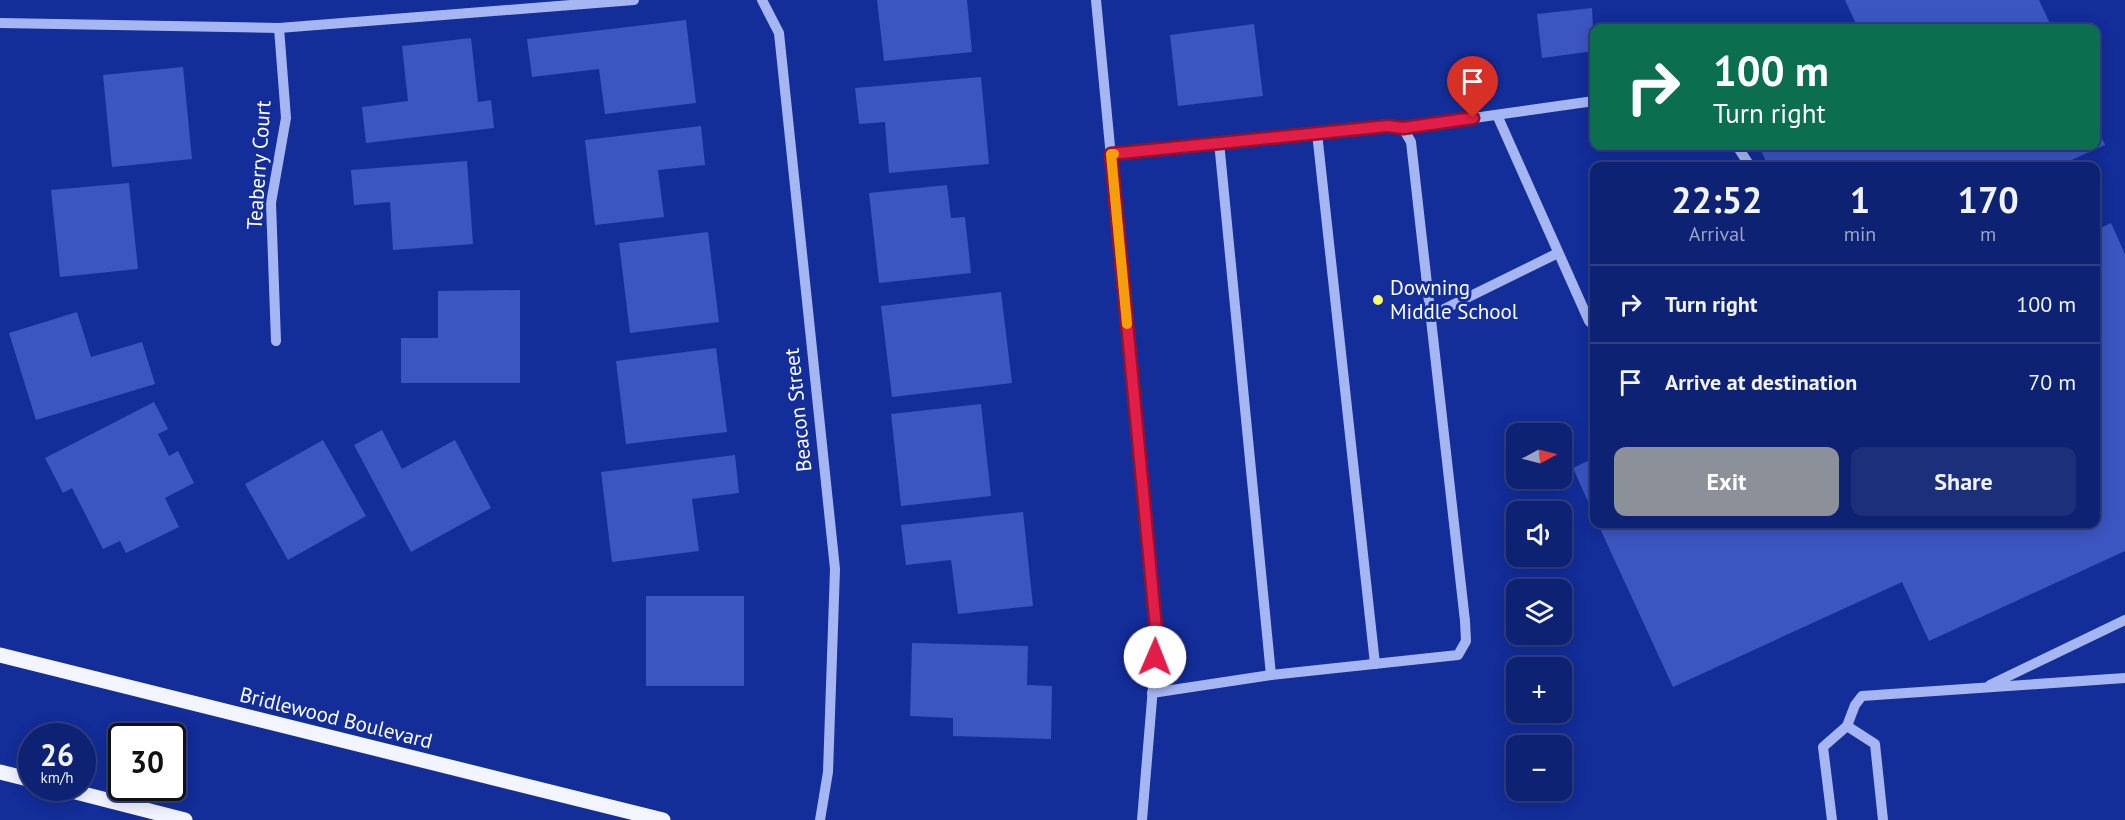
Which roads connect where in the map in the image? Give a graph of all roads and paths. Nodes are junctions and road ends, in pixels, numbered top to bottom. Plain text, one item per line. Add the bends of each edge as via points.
1 (634, 0) edge
2 (762, 0) edge
3 (1096, 0) edge
4 (0, 23) edge
5 (279, 28) junction
6 (1590, 102) edge
7 (1497, 115) junction
8 (1403, 128) junction
9 (1317, 133) junction
10 (1219, 142) junction
11 (1111, 154) junction
12 (1558, 253) junction
13 (1430, 316) junction
14 (1590, 323) edge
15 (276, 341) dead end
16 (2125, 620) edge
17 (0, 656) edge
18 (1375, 664) junction
19 (1271, 675) junction
20 (2125, 678) edge
21 (1986, 687) junction
22 (1152, 693) junction
23 (1846, 726) junction
24 (0, 772) edge
25 (18, 776) edge
26 (96, 797) edge
27 (185, 820) edge
28 (663, 820) edge
29 (820, 820) edge
30 (1142, 820) edge
31 (1832, 820) edge
32 (1883, 820) edge

1 - 5 street
2 - 29 street, Beacon Street via 779,33 835,569 828,772
3 - 11 street
4 - 5 street
5 - 15 street, Teaberry Court via 286,118 271,203
6 - 7 street
7 - 8 street
7 - 12 street
8 - 9 street
8 - 13 street via 1411,142
9 - 10 street
9 - 18 street
10 - 11 street
10 - 19 street
11 - 22 street via 1157,639
12 - 13 street
12 - 14 street
13 - 18 street via 1466,641 1458,655
16 - 21 street
17 - 28 main road, Bridlewood Boulevard
18 - 19 street
19 - 22 street
20 - 21 street
21 - 23 street via 1862,696
22 - 30 street
23 - 31 street via 1823,747
23 - 32 street via 1875,744
24 - 25 main road
26 - 27 main road

